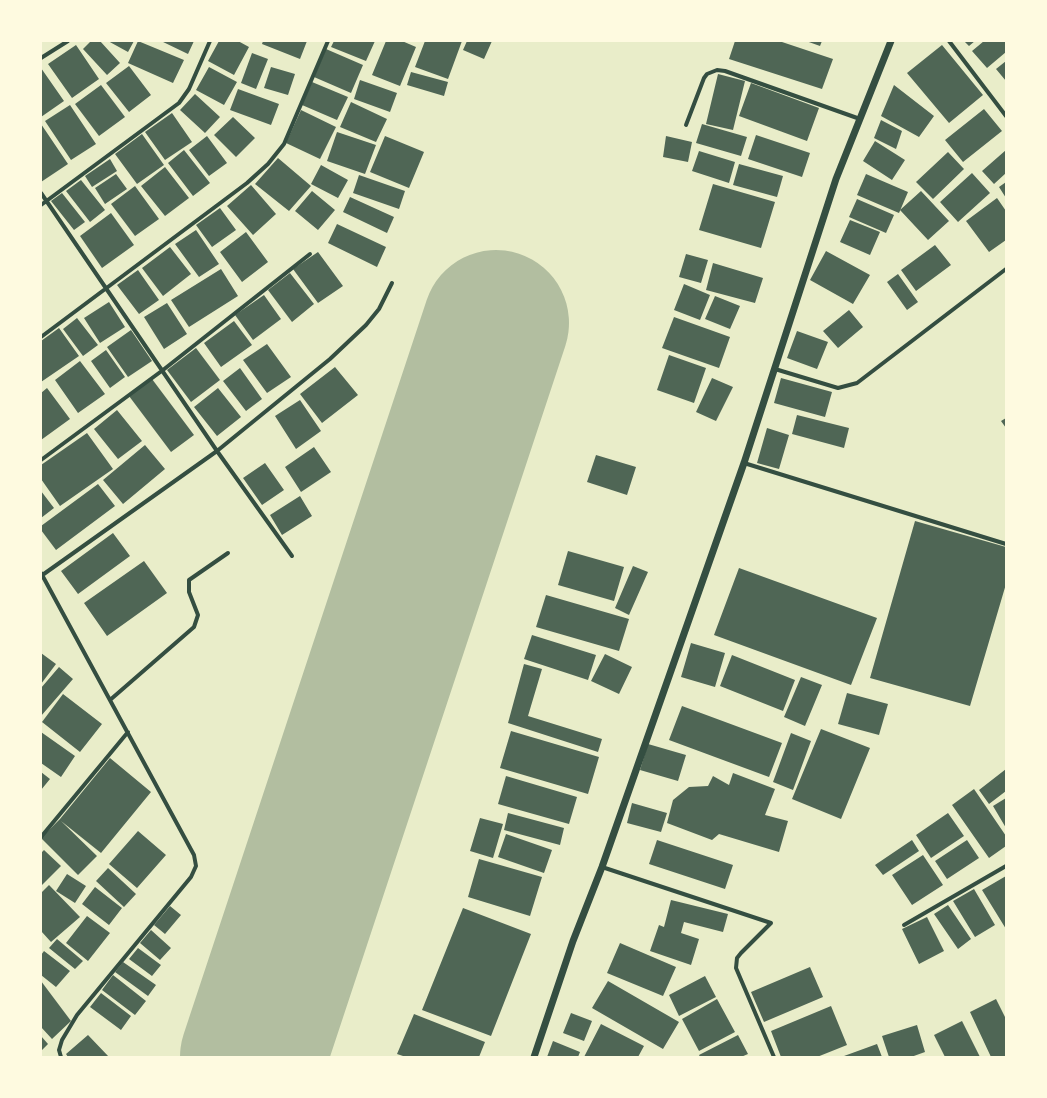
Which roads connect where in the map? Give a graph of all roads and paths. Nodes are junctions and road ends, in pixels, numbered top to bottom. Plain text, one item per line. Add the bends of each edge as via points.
1 (68, 41) edge
2 (210, 41) edge
3 (328, 41) edge
4 (891, 41) edge
5 (949, 41) edge
6 (41, 58) edge
7 (1006, 116) edge
8 (860, 119) junction
9 (686, 125) dead end
10 (41, 194) edge
11 (46, 201) junction
12 (41, 205) edge
13 (310, 254) dead end
14 (1006, 269) edge
15 (392, 283) dead end
16 (106, 289) junction
17 (41, 337) edge
18 (775, 369) junction
19 (163, 370) junction
20 (217, 451) junction
21 (41, 460) edge
22 (744, 463) junction
23 (1006, 544) edge
24 (228, 553) dead end
25 (292, 556) dead end
26 (41, 575) edge
27 (110, 700) junction
28 (128, 732) junction
29 (41, 837) edge
30 (1006, 866) edge
31 (602, 867) junction
32 (904, 925) dead end
33 (61, 1057) edge
34 (534, 1057) edge
35 (774, 1057) edge

1 - 6 street
2 - 11 street via 189,89 179,103
3 - 16 street via 284,144 268,164
4 - 8 street
5 - 7 street
8 - 9 street via 717,70 704,78
8 - 18 street via 836,179
10 - 11 street
11 - 12 street
11 - 16 street
13 - 19 street
14 - 18 street via 857,383 838,388
15 - 20 street via 379,309 348,344
16 - 17 street
16 - 19 street
18 - 22 street
19 - 20 street
19 - 21 street
20 - 25 street
20 - 26 street
22 - 23 street
22 - 31 street
24 - 27 street via 189,580 189,592 198,610 198,621 194,627
26 - 27 street
27 - 28 street
28 - 29 street
28 - 33 street via 194,855 196,866 191,877 77,1015 62,1040
30 - 32 street
31 - 34 street via 573,941
31 - 35 street via 771,923 737,958 736,968

